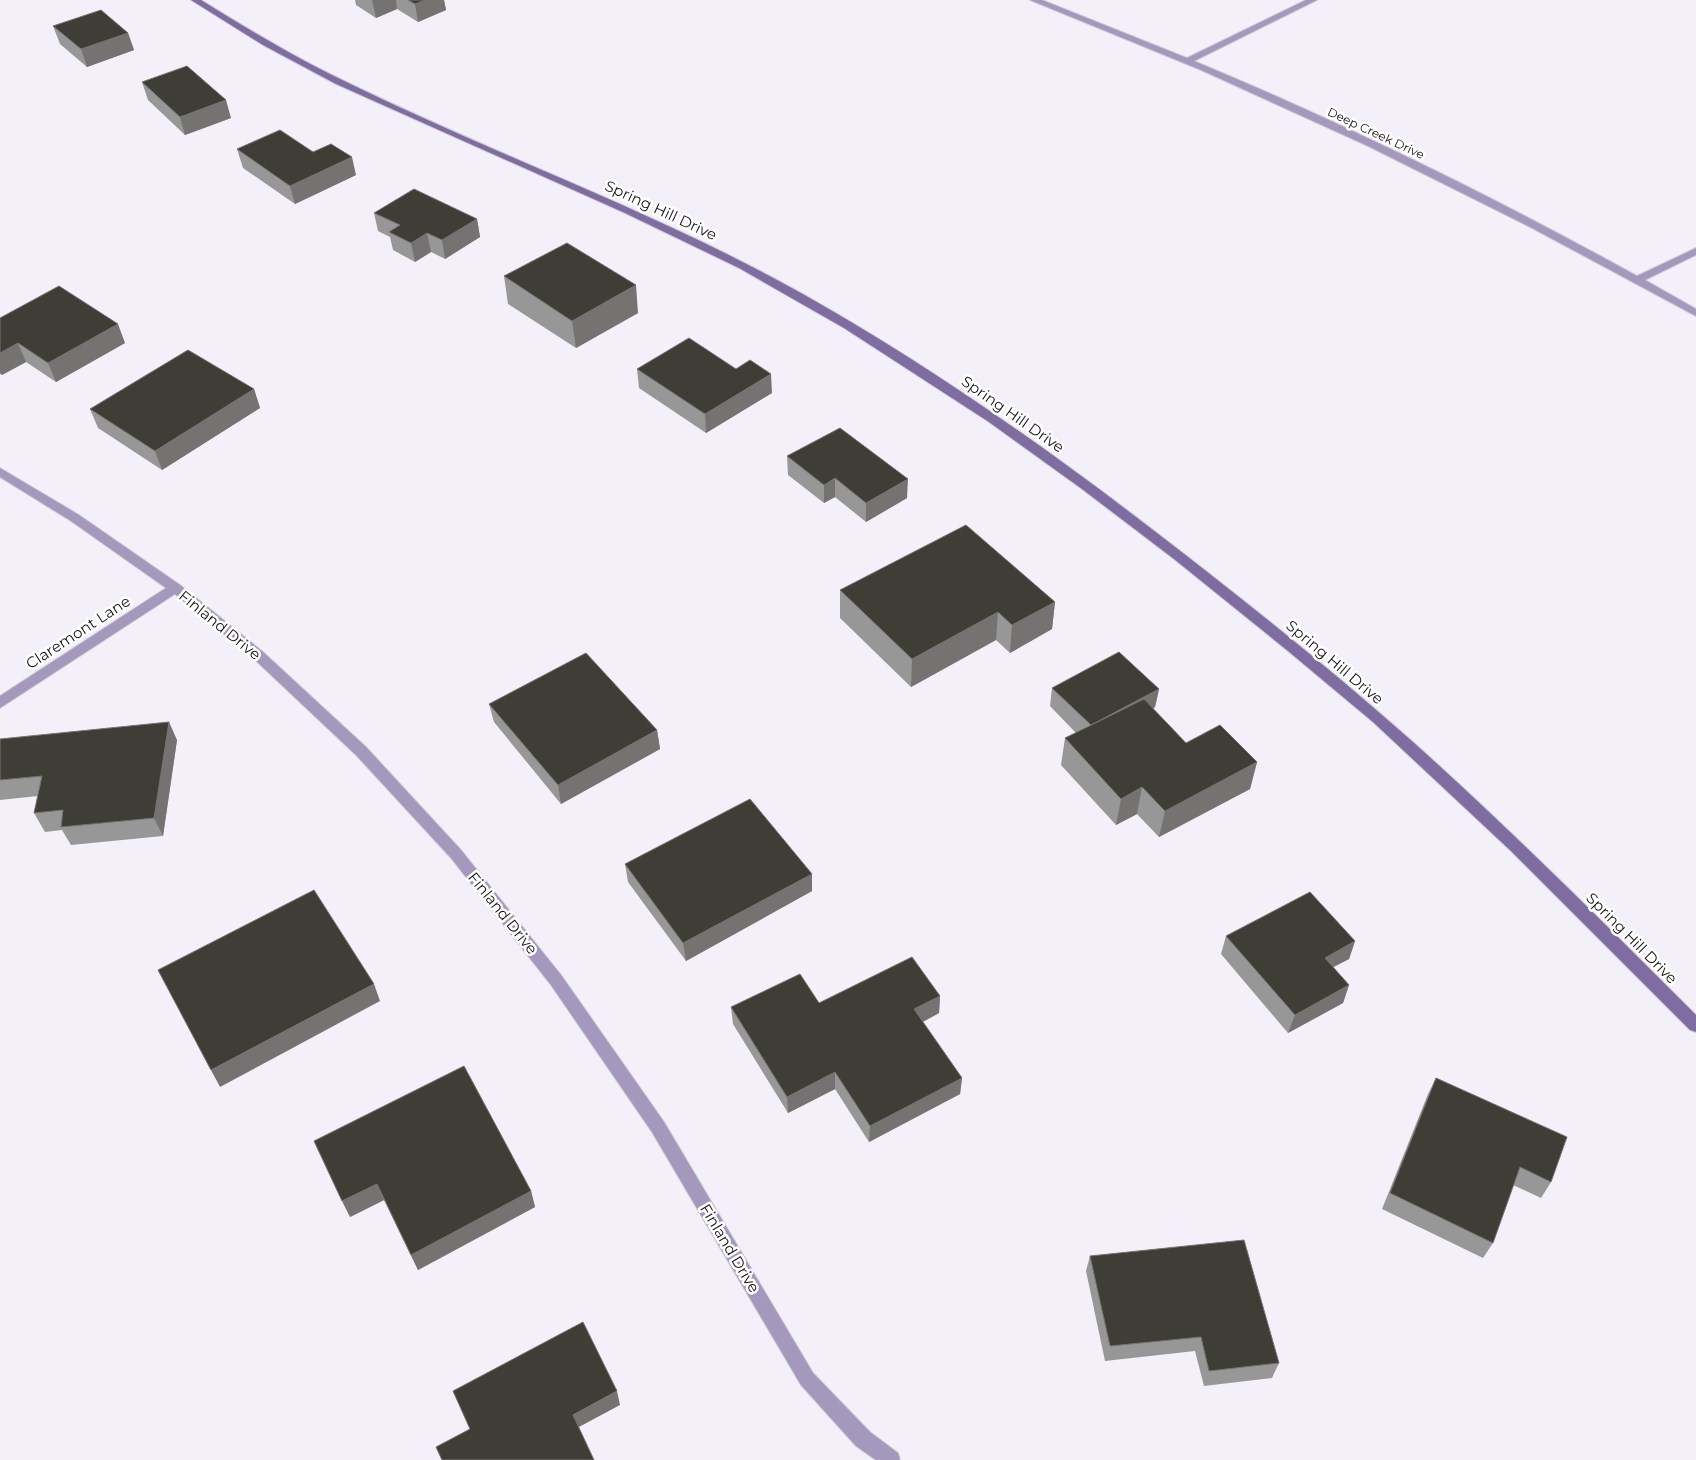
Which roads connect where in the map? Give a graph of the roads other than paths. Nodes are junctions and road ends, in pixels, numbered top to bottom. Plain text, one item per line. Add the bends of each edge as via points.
1 (195, 0) edge
2 (1034, 0) edge
3 (1313, 0) edge
4 (1187, 61) junction
5 (1696, 251) edge
6 (1638, 280) junction
7 (1696, 313) edge
8 (0, 472) edge
9 (175, 588) junction
10 (0, 703) edge
11 (1696, 1025) edge
12 (891, 1460) edge

1 - 11 main road, Spring Hill Drive via 337,81 684,238 793,294 989,415 1260,620 1405,743 1543,872
2 - 4 street, Deep Creek Drive
3 - 4 street
4 - 6 street, Deep Creek Drive via 1393,154
5 - 6 street
6 - 7 street, Deep Creek Drive
8 - 9 street, Finland Drive via 75,518
9 - 10 street, Claremont Lane
9 - 12 street, Finland Drive via 258,655 361,752 456,854 556,980 658,1127 807,1379 863,1440

